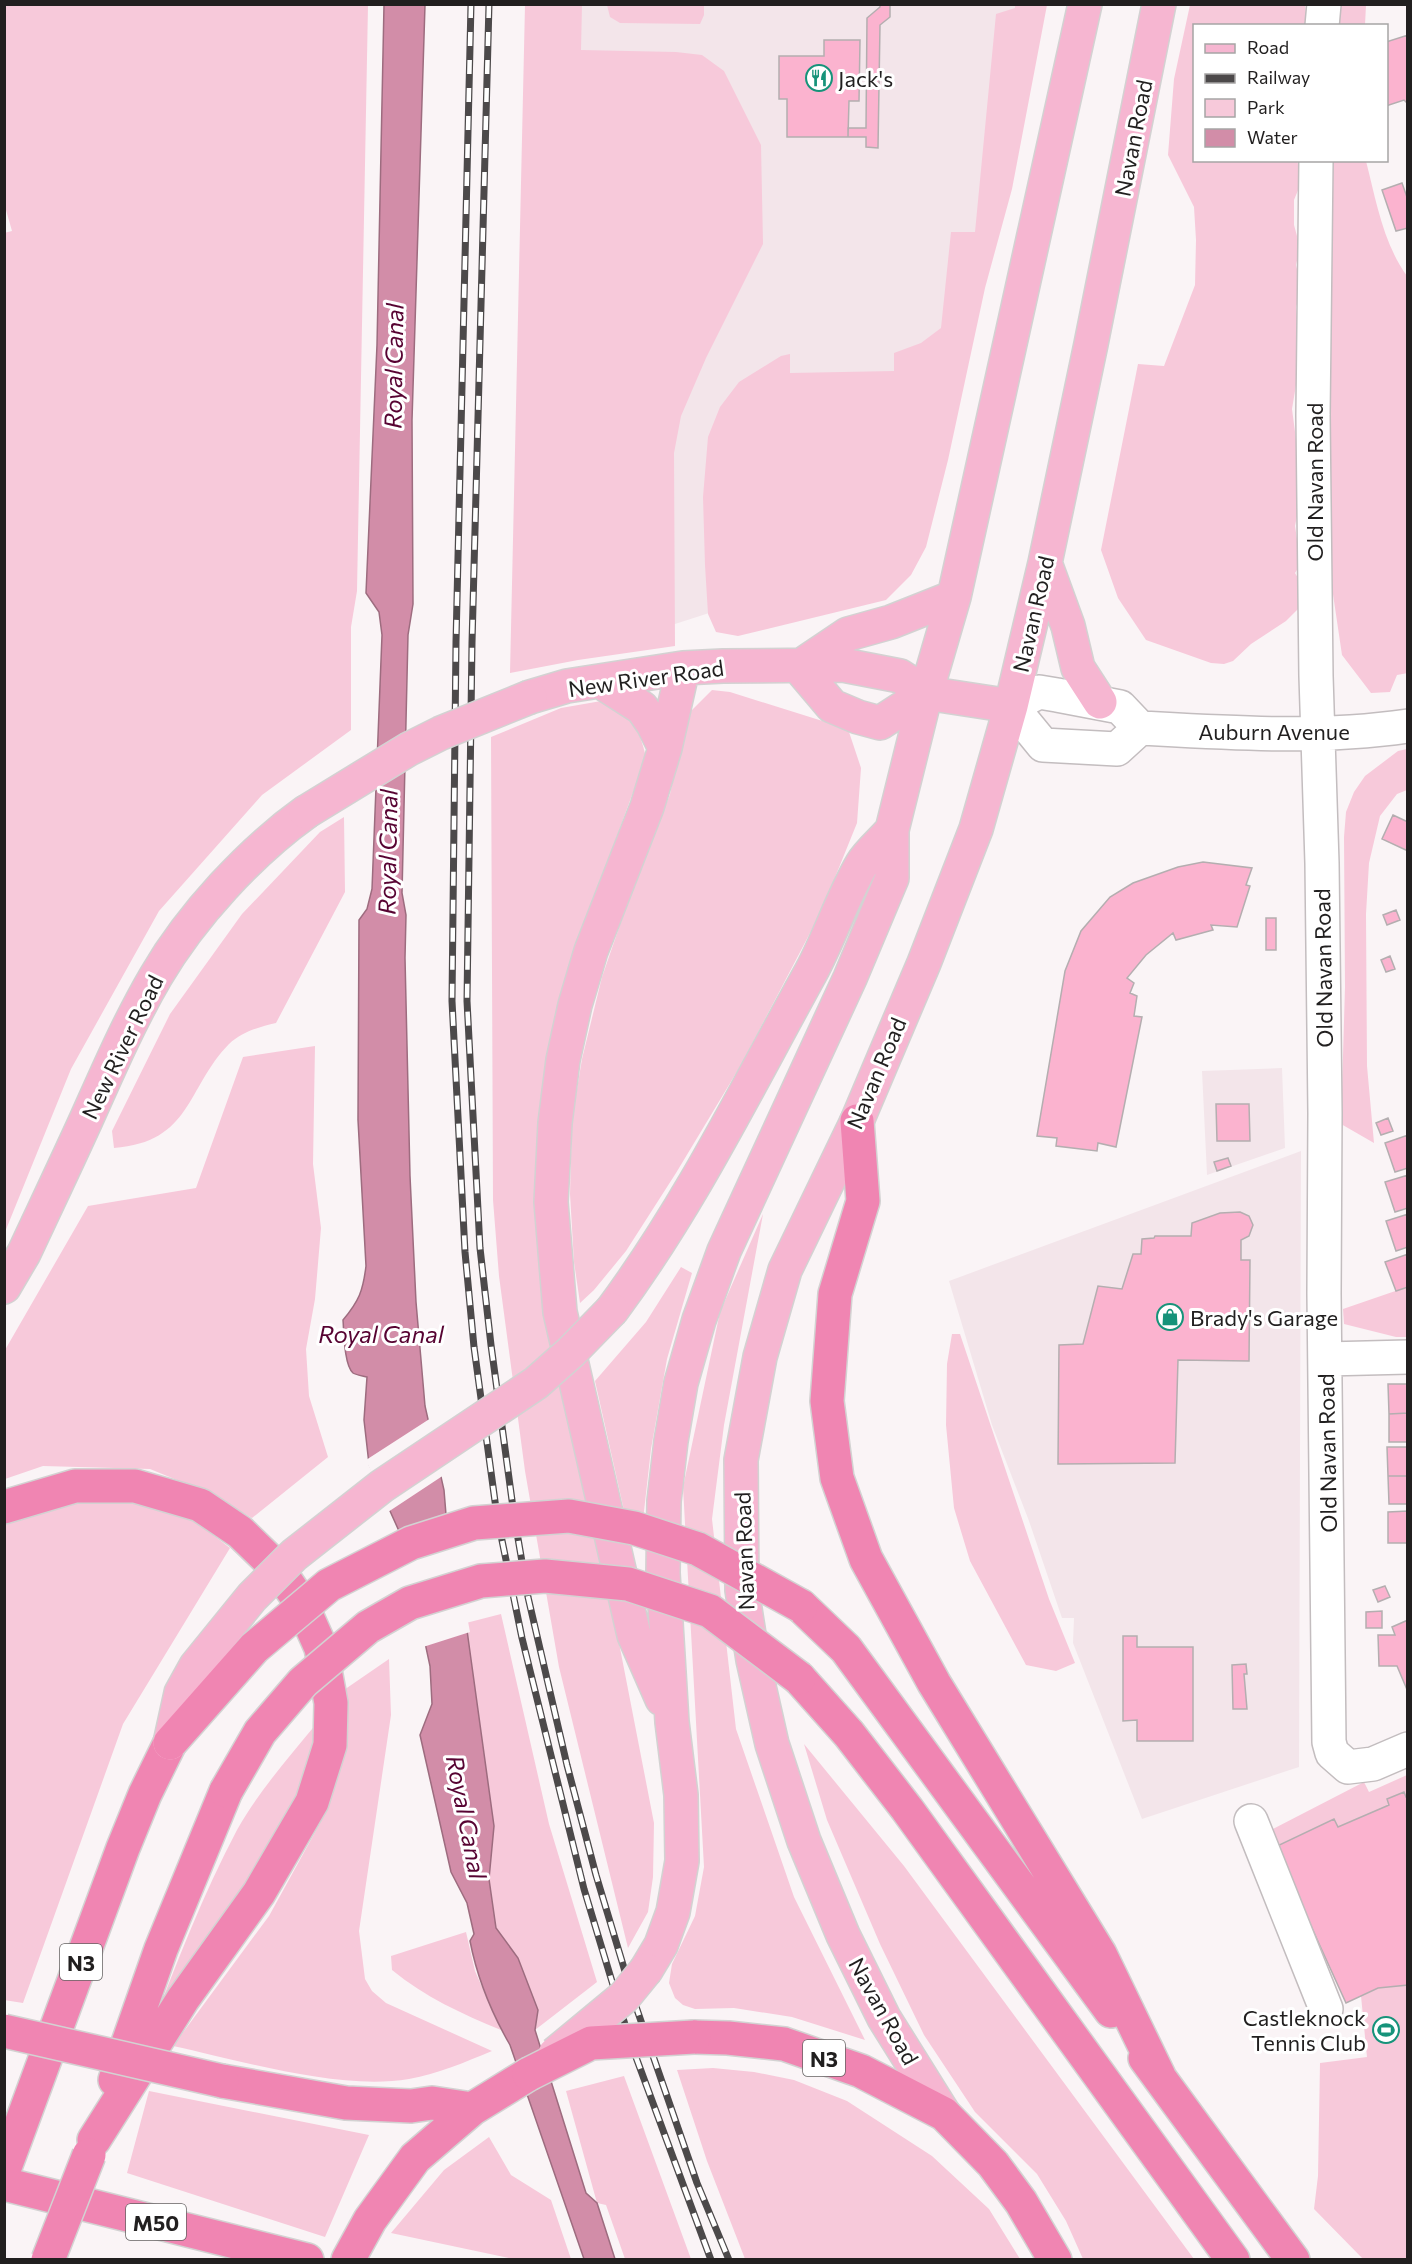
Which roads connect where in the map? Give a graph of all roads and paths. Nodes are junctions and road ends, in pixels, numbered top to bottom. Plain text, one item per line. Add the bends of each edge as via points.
1 (1085, 4) edge
2 (1160, 4) edge
3 (1323, 4) edge
4 (1322, 24) edge
5 (1316, 162) edge
6 (1045, 563) junction
7 (954, 597) junction
8 (799, 666) junction
9 (683, 668) junction
10 (600, 681) junction
11 (926, 693) junction
12 (1100, 702) junction
13 (1011, 706) junction
14 (1407, 726) edge
15 (1140, 728) junction
16 (1318, 734) junction
17 (665, 748) junction
18 (892, 830) junction
19 (857, 1120) junction
20 (4, 1287) edge
21 (1407, 1357) edge
22 (1326, 1359) junction
23 (4, 1507) edge
24 (672, 1722) junction
25 (170, 1743) junction
26 (1407, 1749) edge
27 (1251, 1821) dead end
28 (1326, 2009) dead end
29 (4, 2031) edge
30 (529, 2074) junction
31 (1159, 2076) junction
32 (481, 2104) junction
33 (944, 2114) junction
34 (92, 2148) junction
35 (4, 2170) edge
36 (4, 2184) edge
37 (48, 2259) edge
38 (307, 2259) edge
39 (348, 2259) edge
40 (1055, 2259) edge
41 (1233, 2259) edge
42 (1293, 2259) edge

1 - 7 main road
2 - 6 main road, Navan Road
3 - 4 street
5 - 16 street, Old Navan Road
6 - 12 main road via 1068,626 1078,668
6 - 13 main road, Navan Road
7 - 8 main road via 848,634
7 - 11 main road
8 - 9 main road, New River Road
8 - 11 main road, New River Road via 843,665 900,676
8 - 11 main road via 832,706 880,723
9 - 10 main road, New River Road
9 - 17 main road
10 - 17 main road via 642,708
10 - 20 main road, New River Road, bridge via 530,697 409,749 306,812 264,845 189,928 157,974 24,1253
11 - 13 main road
11 - 18 main road
12 - 13 street via 1039,692
12 - 15 street via 1120,707
13 - 15 street via 1043,745 1117,749
13 - 19 main road, Navan Road via 976,829
14 - 16 street, Auburn Avenue
15 - 16 street, Auburn Avenue
16 - 22 street, Old Navan Road
17 - 24 main road via 574,1005 555,1123 551,1202 560,1312 634,1635
18 - 24 main road via 892,878 724,1251 681,1383 664,1501 665,1633
18 - 25 main road, bridge via 862,863 813,967 720,1138 640,1273 612,1310 536,1383 382,1486 294,1555 252,1597 196,1665 181,1693
19 - 31 highway via 862,1201 835,1293 827,1401 837,1478 872,1569 934,1683 1100,1953
19 - 33 main road, Navan Road via 785,1270 760,1357 741,1460 742,1590 772,1744 804,1841 843,1935 884,2018
21 - 22 street
22 - 26 street, Old Navan Road via 1329,1742 1332,1753 1348,1767 1372,1764
23 - 34 highway via 75,1486 135,1486 200,1505 240,1532 278,1568 321,1648 331,1703 330,1745 312,1802 259,1893 177,2008
24 - 30 main road, bridge via 681,1795 682,1861 673,1912 661,1945 624,1997
25 - 31 highway, bridge via 254,1648 329,1585 411,1543 474,1523 569,1516 634,1528 698,1549 801,1606 846,1649
25 - 35 highway, N3 via 145,1794
27 - 28 street
29 - 32 highway, bridge via 222,2081 346,2103
30 - 32 highway, N3
30 - 33 highway, N3, bridge via 591,2043 729,2038 784,2044 861,2071
31 - 42 highway
32 - 39 highway, N3 via 415,2158 370,2220
33 - 40 highway, N3 via 993,2163 1022,2202
34 - 37 highway, bridge
34 - 41 highway, bridge via 161,1949 226,1791 260,1732 303,1682 369,1628 410,1603 481,1581 545,1576 628,1584 710,1611 798,1678 849,1734 908,1809
36 - 38 highway, M50

